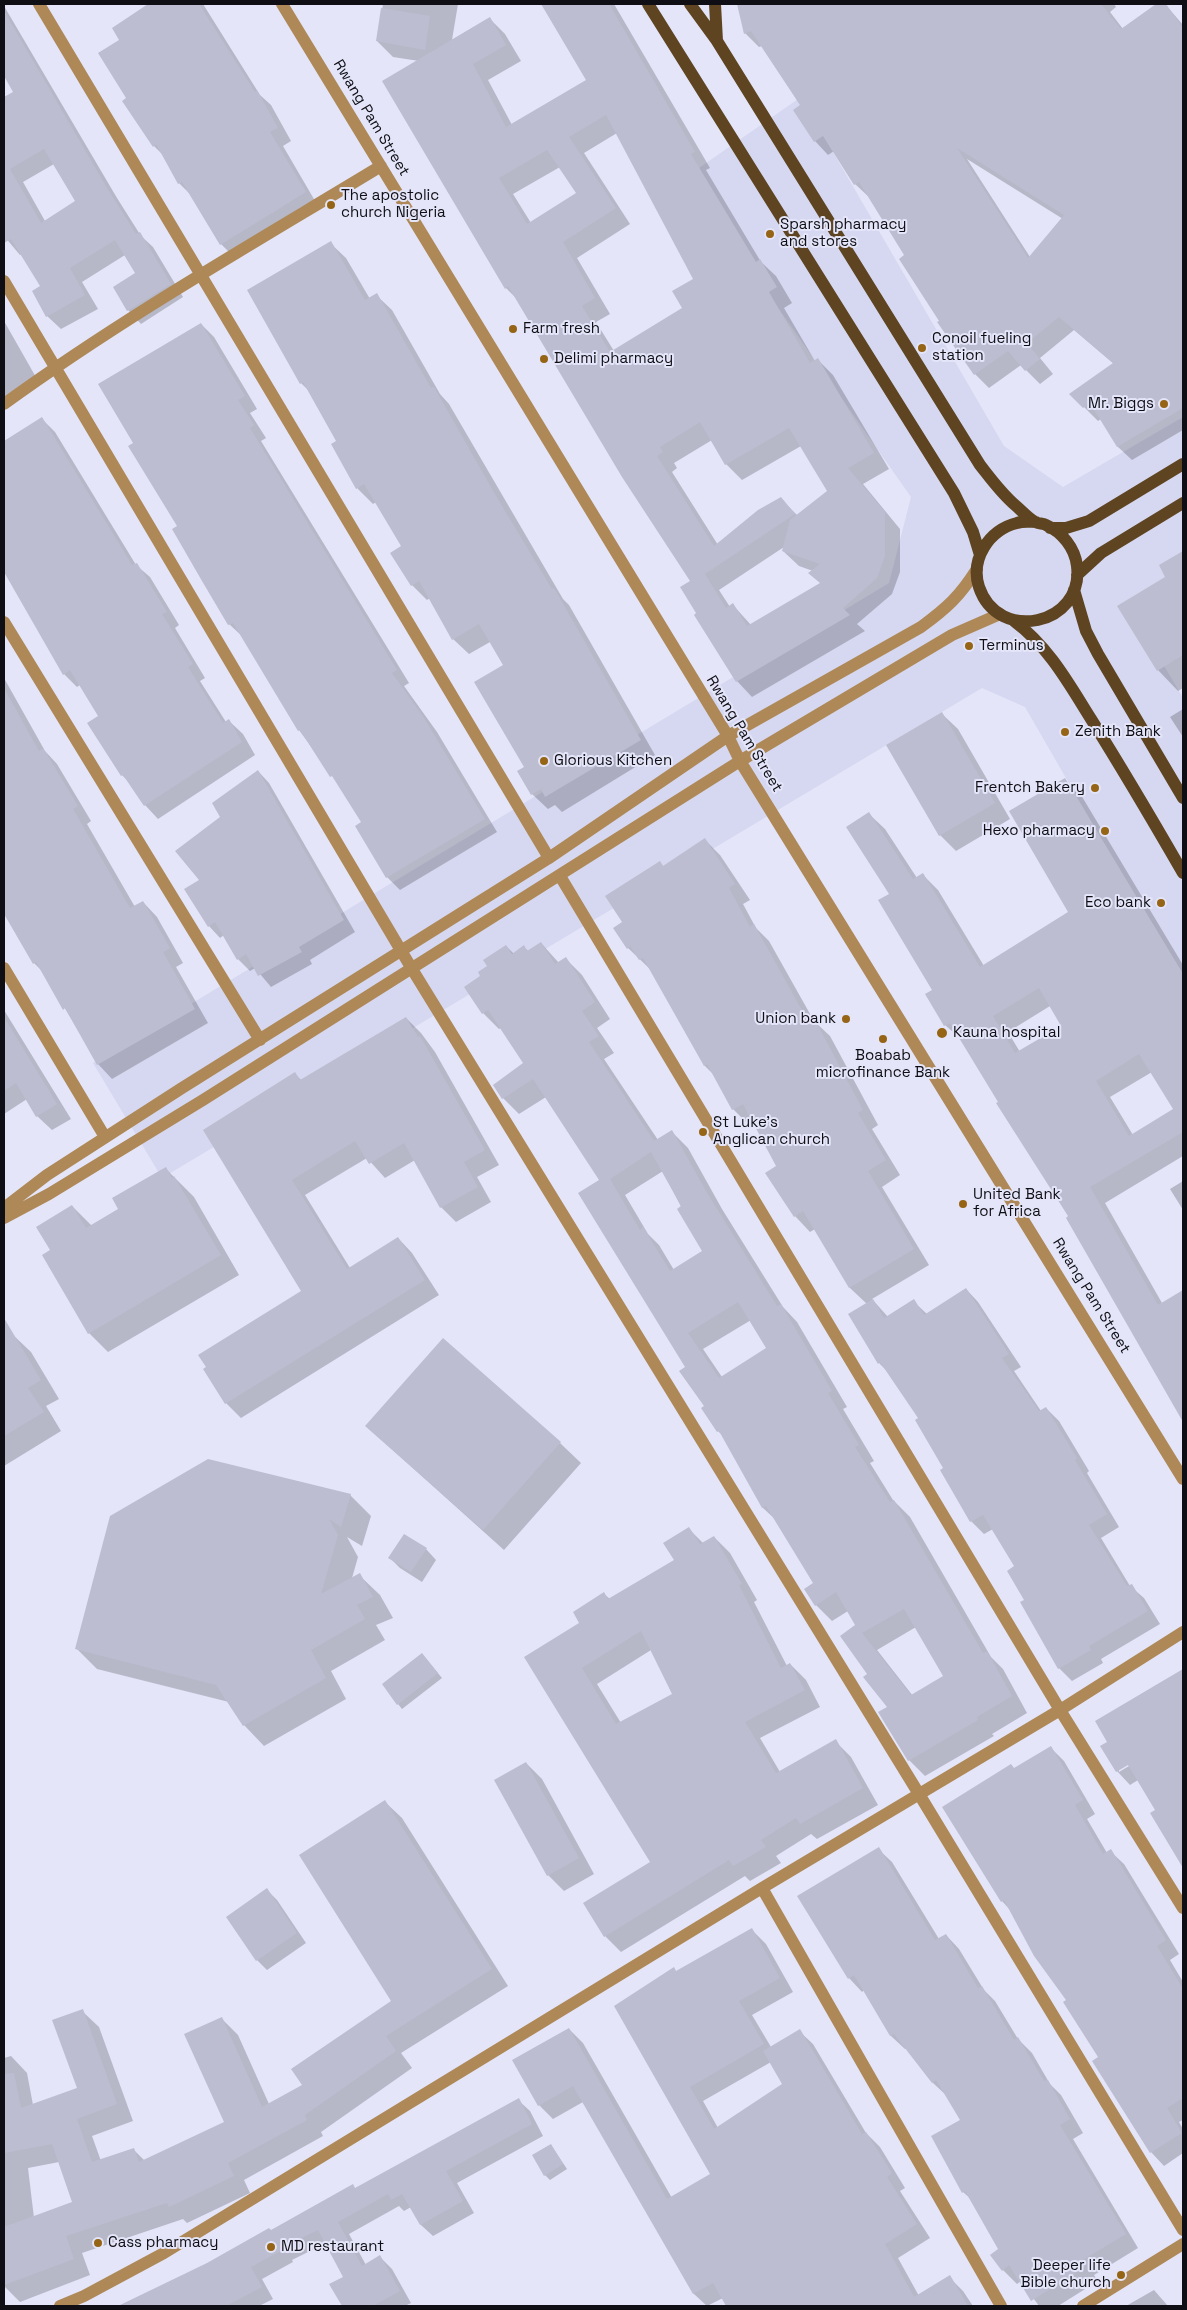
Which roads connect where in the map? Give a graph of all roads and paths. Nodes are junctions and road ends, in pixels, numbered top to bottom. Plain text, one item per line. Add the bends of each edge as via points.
1 (40, 4) edge
2 (282, 4) edge
3 (648, 4) edge
4 (690, 4) edge
5 (715, 4) edge
6 (717, 41) junction
7 (381, 166) junction
8 (201, 275) junction
9 (4, 281) edge
10 (55, 367) junction
11 (4, 404) edge
12 (1183, 464) edge
13 (1183, 503) edge
14 (1036, 522) junction
15 (1050, 528) junction
16 (980, 555) junction
17 (977, 569) junction
18 (1077, 575) junction
19 (1074, 590) junction
20 (1000, 614) junction
21 (1012, 620) junction
22 (4, 622) edge
23 (728, 736) junction
24 (740, 761) junction
25 (1183, 798) edge
26 (549, 858) junction
27 (1183, 873) edge
28 (560, 876) junction
29 (402, 950) junction
30 (4, 968) edge
31 (412, 969) junction
32 (260, 1040) junction
33 (105, 1137) junction
34 (4, 1208) edge
35 (4, 1218) edge
36 (1183, 1478) edge
37 (1183, 1632) edge
38 (1060, 1710) junction
39 (919, 1794) junction
40 (762, 1888) junction
41 (1183, 1908) edge
42 (1183, 2230) edge
43 (1183, 2244) edge
44 (60, 2306) edge
45 (1001, 2306) edge
46 (1083, 2306) edge

1 - 8 street
2 - 7 street, Rwang Pam Street
3 - 16 main road via 954,493
4 - 6 main road
5 - 6 main road
6 - 14 main road via 980,465 1013,504
7 - 8 street
7 - 23 street, Rwang Pam Street
8 - 10 street
8 - 26 street
9 - 10 street
10 - 11 street
10 - 29 street
12 - 15 main road via 1089,521 1066,528
13 - 18 main road via 1101,553
14 - 15 main road
14 - 16 main road via 1018,522 1002,528 988,540
15 - 18 main road via 1062,535 1072,548
16 - 17 main road
17 - 20 main road via 979,586 987,602
17 - 23 street via 962,593 921,627
18 - 19 main road
19 - 21 main road via 1062,608 1047,618 1030,622
19 - 25 main road via 1086,631 1098,654
20 - 21 main road
20 - 24 street via 952,634
21 - 27 main road via 1029,632 1058,667 1126,774
22 - 32 street
23 - 24 street, Rwang Pam Street
23 - 26 street
24 - 28 street
24 - 36 street, Rwang Pam Street
26 - 29 street
28 - 31 street
28 - 38 street
29 - 31 street
29 - 32 street
30 - 33 street
31 - 35 street via 50,1194
31 - 39 street
32 - 33 street
33 - 34 street
37 - 38 street
38 - 39 street
38 - 41 street
39 - 40 street
39 - 42 street
40 - 44 street via 164,2252
40 - 45 street
43 - 46 street

